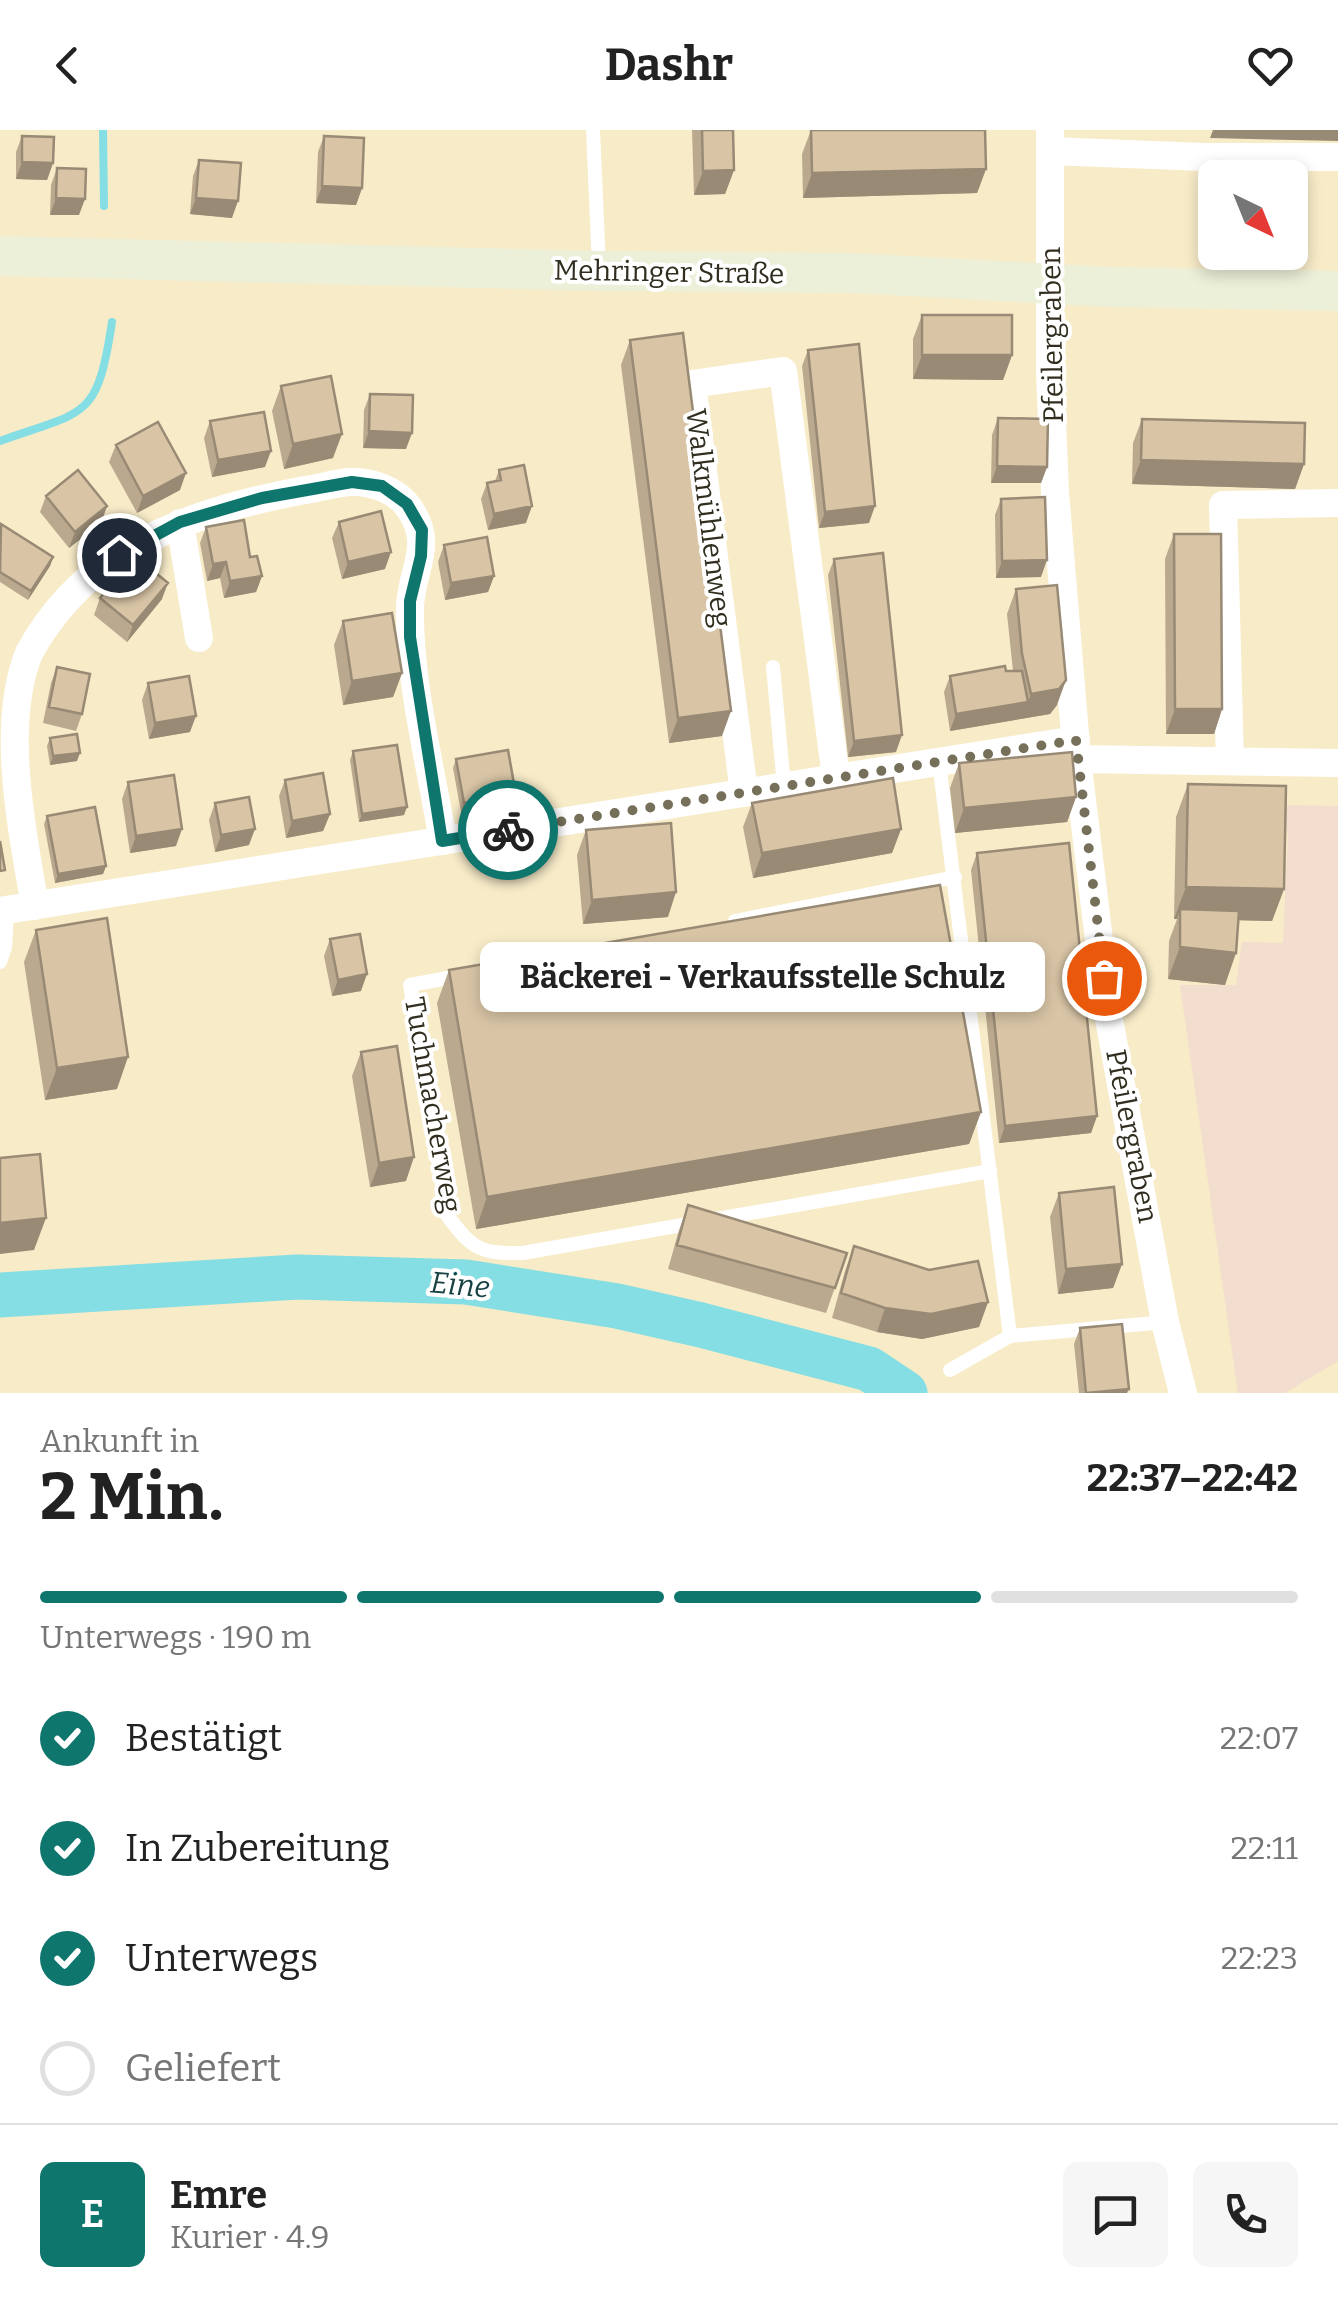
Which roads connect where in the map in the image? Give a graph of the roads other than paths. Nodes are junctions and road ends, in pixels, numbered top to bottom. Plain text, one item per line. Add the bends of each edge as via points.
1 (593, 130) edge
2 (1050, 140) edge
3 (1204, 143) edge
4 (1338, 157) edge
5 (0, 256) edge
6 (599, 272) junction
7 (1050, 284) junction
8 (1338, 291) edge
9 (1338, 503) edge
10 (180, 522) junction
11 (199, 638) dead end
12 (772, 667) dead end
13 (1076, 749) junction
14 (1230, 761) junction
15 (939, 762) junction
16 (1338, 763) edge
17 (836, 778) junction
18 (784, 786) junction
19 (744, 793) junction
20 (442, 841) junction
21 (955, 878) junction
22 (14, 909) edge
23 (721, 924) edge
24 (0, 962) edge
25 (488, 970) edge
26 (990, 1171) junction
27 (1165, 1322) junction
28 (1010, 1336) junction
29 (950, 1370) dead end
30 (1182, 1393) edge

1 - 6 lane
2 - 3 street, Pfeilergraben
2 - 7 street, Pfeilergraben
3 - 4 street, Pfeilergraben
5 - 6 main road, Mehringer Straße
6 - 7 main road, Mehringer Straße
7 - 8 main road, Mehringer Straße
7 - 13 street, Pfeilergraben via 1056,492
9 - 14 street via 1224,505
10 - 11 street
10 - 20 street via 352,482 382,486 407,504 422,530 410,637
10 - 22 street via 119,555 66,599 28,654 12,715
12 - 18 lane
13 - 14 street
13 - 15 street
13 - 27 street, Pfeilergraben via 1108,1014
14 - 16 street
15 - 17 street
15 - 21 lane
17 - 18 street
17 - 19 street, Walkmühlenweg via 783,371 692,384
18 - 19 street
19 - 20 street
20 - 22 street
21 - 23 lane
21 - 26 lane
22 - 24 lane
25 - 26 lane, Tuchmacherweg via 410,985 447,1216 469,1244 491,1254
26 - 28 lane
27 - 28 lane
27 - 30 street, Pfeilergraben
28 - 29 lane

